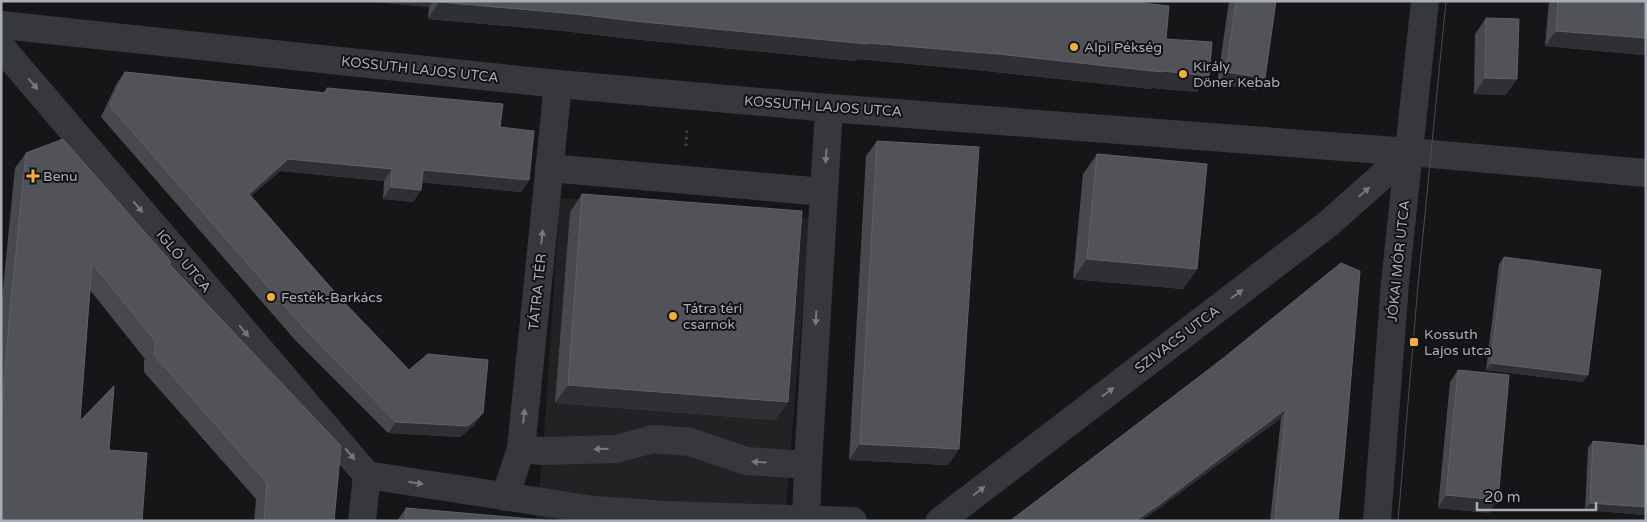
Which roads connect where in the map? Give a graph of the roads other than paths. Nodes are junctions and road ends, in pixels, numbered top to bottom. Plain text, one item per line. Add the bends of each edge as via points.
1 (1425, 1) edge
2 (1, 25) edge
3 (1, 47) edge
4 (558, 84) junction
5 (829, 108) junction
6 (1409, 152) junction
7 (549, 168) junction
8 (1646, 173) edge
9 (824, 192) junction
10 (521, 449) junction
11 (808, 465) junction
12 (367, 475) junction
13 (505, 497) junction
14 (806, 519) junction
15 (362, 521) edge
16 (853, 521) edge
17 (940, 521) edge
18 (1377, 521) edge

1 - 6 street, JÓKAI MÓR UTCA
2 - 4 street, KOSSUTH LAJOS UTCA
3 -> 12 street, IGLÓ UTCA
4 - 5 street, KOSSUTH LAJOS UTCA
4 - 7 street, TÁTRA TÉR
5 - 6 street, KOSSUTH LAJOS UTCA
5 -> 9 street
6 - 8 street, KOSSUTH LAJOS UTCA
17 -> 6 street, SZIVACS UTCA via 1328,224
6 - 18 street, JÓKAI MÓR UTCA via 1395,283
7 - 9 street
10 -> 7 street, TÁTRA TÉR
9 -> 11 street
11 -> 10 street via 746,461 690,442 653,439 616,449
10 - 13 street, TÁTRA TÉR
11 - 14 street
12 -> 13 street
12 - 15 street
13 - 14 street via 594,510
14 - 16 street

